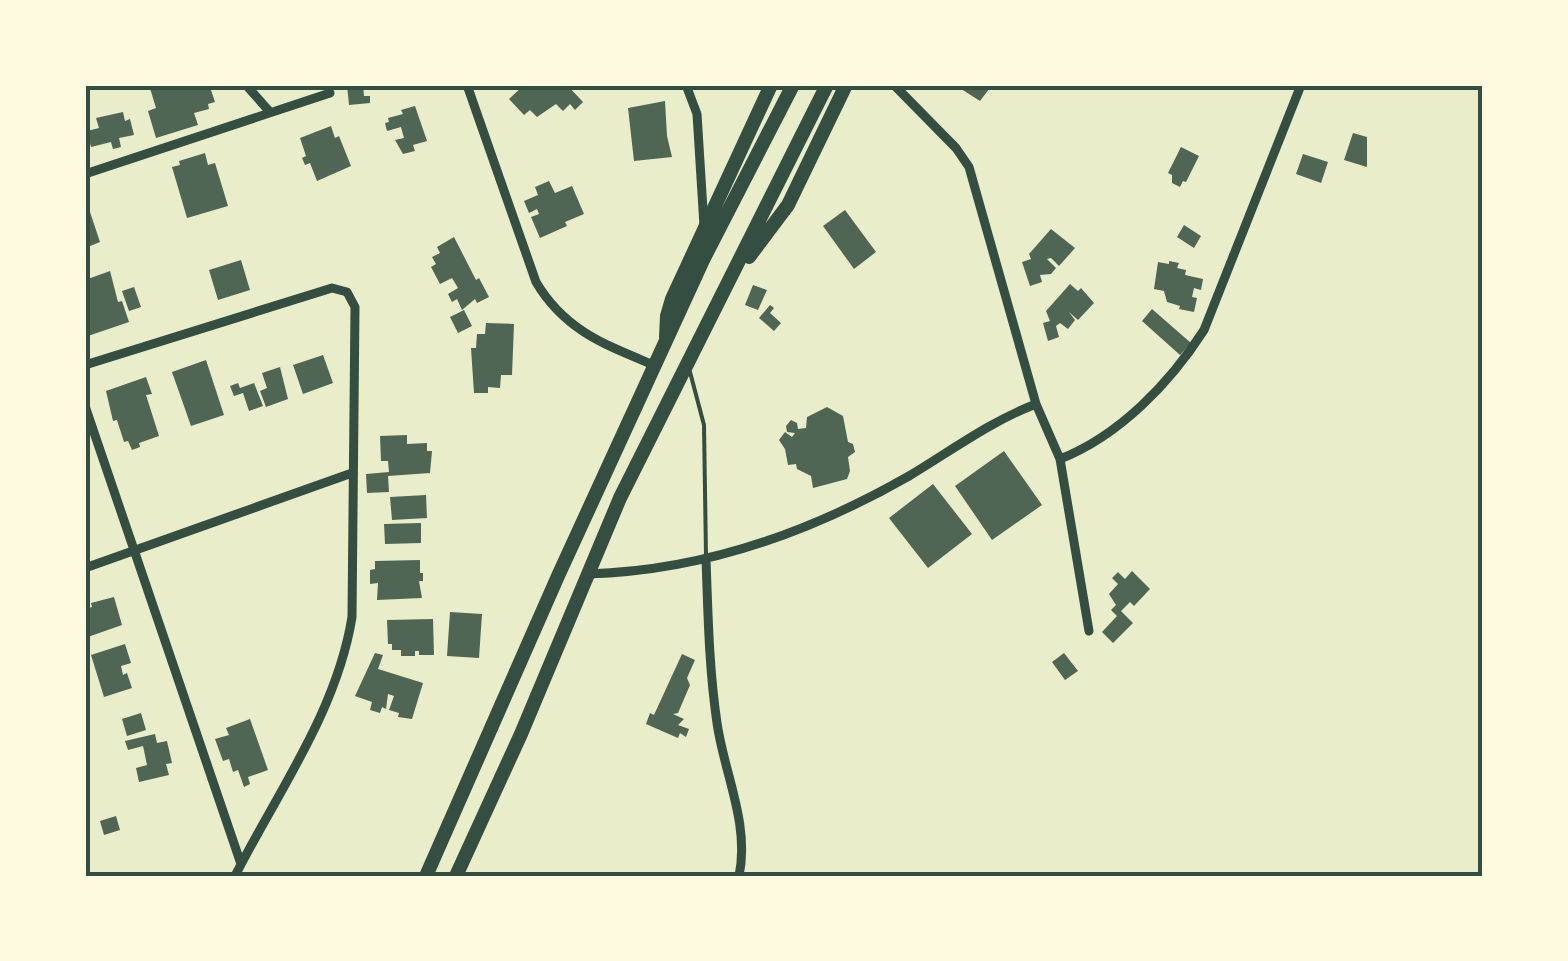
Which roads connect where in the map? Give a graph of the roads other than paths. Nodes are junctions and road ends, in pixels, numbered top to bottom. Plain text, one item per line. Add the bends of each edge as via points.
1 (246, 85) edge
2 (468, 85) edge
3 (686, 85) edge
4 (771, 85) edge
5 (792, 85) edge
6 (827, 85) edge
7 (846, 85) edge
8 (894, 85) edge
9 (1301, 85) edge
10 (330, 93) dead end
11 (269, 110) junction
12 (85, 174) edge
13 (705, 228) junction
14 (730, 282) junction
15 (665, 346) junction
16 (687, 363) junction
17 (85, 365) edge
18 (656, 366) junction
19 (1036, 404) junction
20 (85, 406) edge
21 (1060, 459) junction
22 (352, 473) junction
23 (132, 552) junction
24 (706, 560) junction
25 (85, 568) edge
26 (588, 574) junction
27 (1089, 631) dead end
28 (241, 864) junction
29 (235, 876) edge
30 (426, 876) edge
31 (456, 876) edge
32 (739, 876) edge

1 - 11 street
2 - 18 street via 545,297 576,329
3 - 13 street via 696,114
4 - 13 main road
5 - 15 main road
6 - 14 main road
7 - 14 main road via 788,205
8 - 19 street via 969,168
9 - 21 street via 1204,330 1110,432
10 - 11 street
11 - 12 street
13 - 15 main road via 666,316
14 - 16 main road
15 - 18 main road
16 - 24 lane via 704,425
16 - 26 main road
17 - 22 street via 340,289 355,308
18 - 30 main road
19 - 21 street
19 - 24 street via 982,428 849,507
20 - 23 street
21 - 27 street
22 - 23 street
22 - 28 street via 352,617 344,658
23 - 25 street
23 - 28 street
24 - 26 street
24 - 32 street via 711,678 740,828
26 - 31 main road
28 - 29 street

